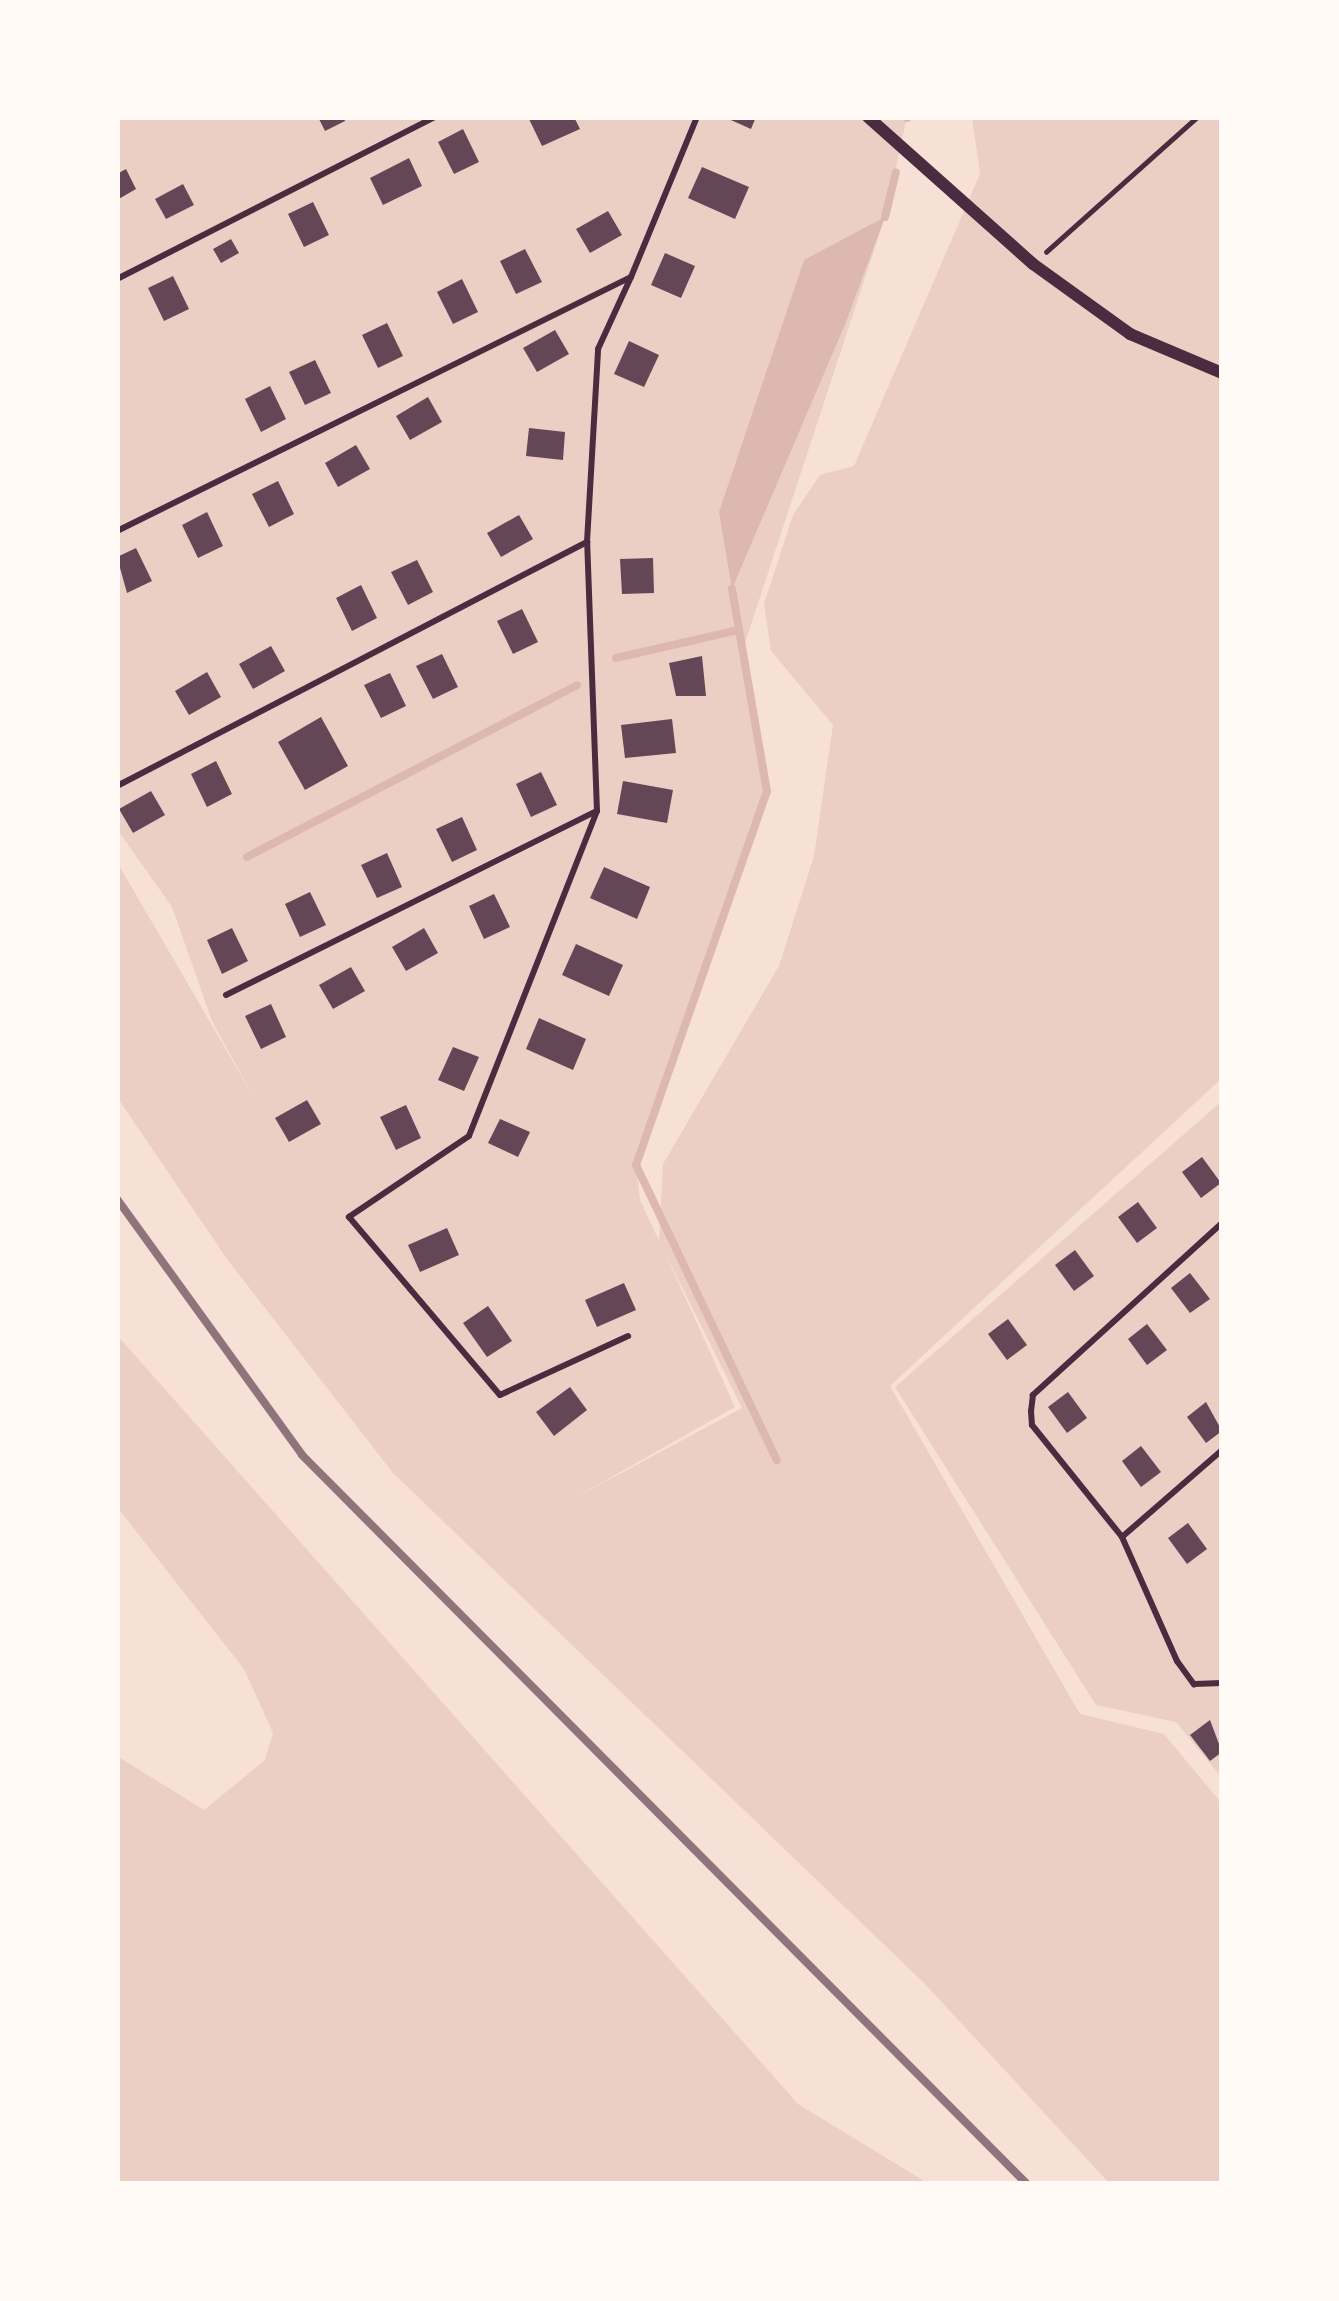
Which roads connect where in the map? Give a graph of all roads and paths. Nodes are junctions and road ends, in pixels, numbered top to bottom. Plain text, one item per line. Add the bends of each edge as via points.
1 (435, 117) edge
2 (698, 117) edge
3 (868, 117) edge
4 (1197, 117) edge
5 (1033, 264) junction
6 (631, 277) junction
7 (117, 279) edge
8 (1222, 374) edge
9 (117, 531) edge
10 (587, 542) junction
11 (117, 786) edge
12 (597, 811) junction
13 (226, 994) dead end
14 (1222, 1223) edge
15 (628, 1336) dead end
16 (1222, 1450) edge
17 (1122, 1537) junction
18 (1222, 1682) edge

1 - 7 lane
2 - 6 lane
3 - 5 street
4 - 5 path
5 - 8 street via 1130,334
6 - 9 lane
6 - 10 lane via 598,349
10 - 11 lane
10 - 12 lane
12 - 13 lane
12 - 15 lane via 470,1136 349,1217 500,1394
14 - 17 lane via 1033,1395 1032,1425
16 - 17 lane
17 - 18 lane via 1177,1661 1194,1684

